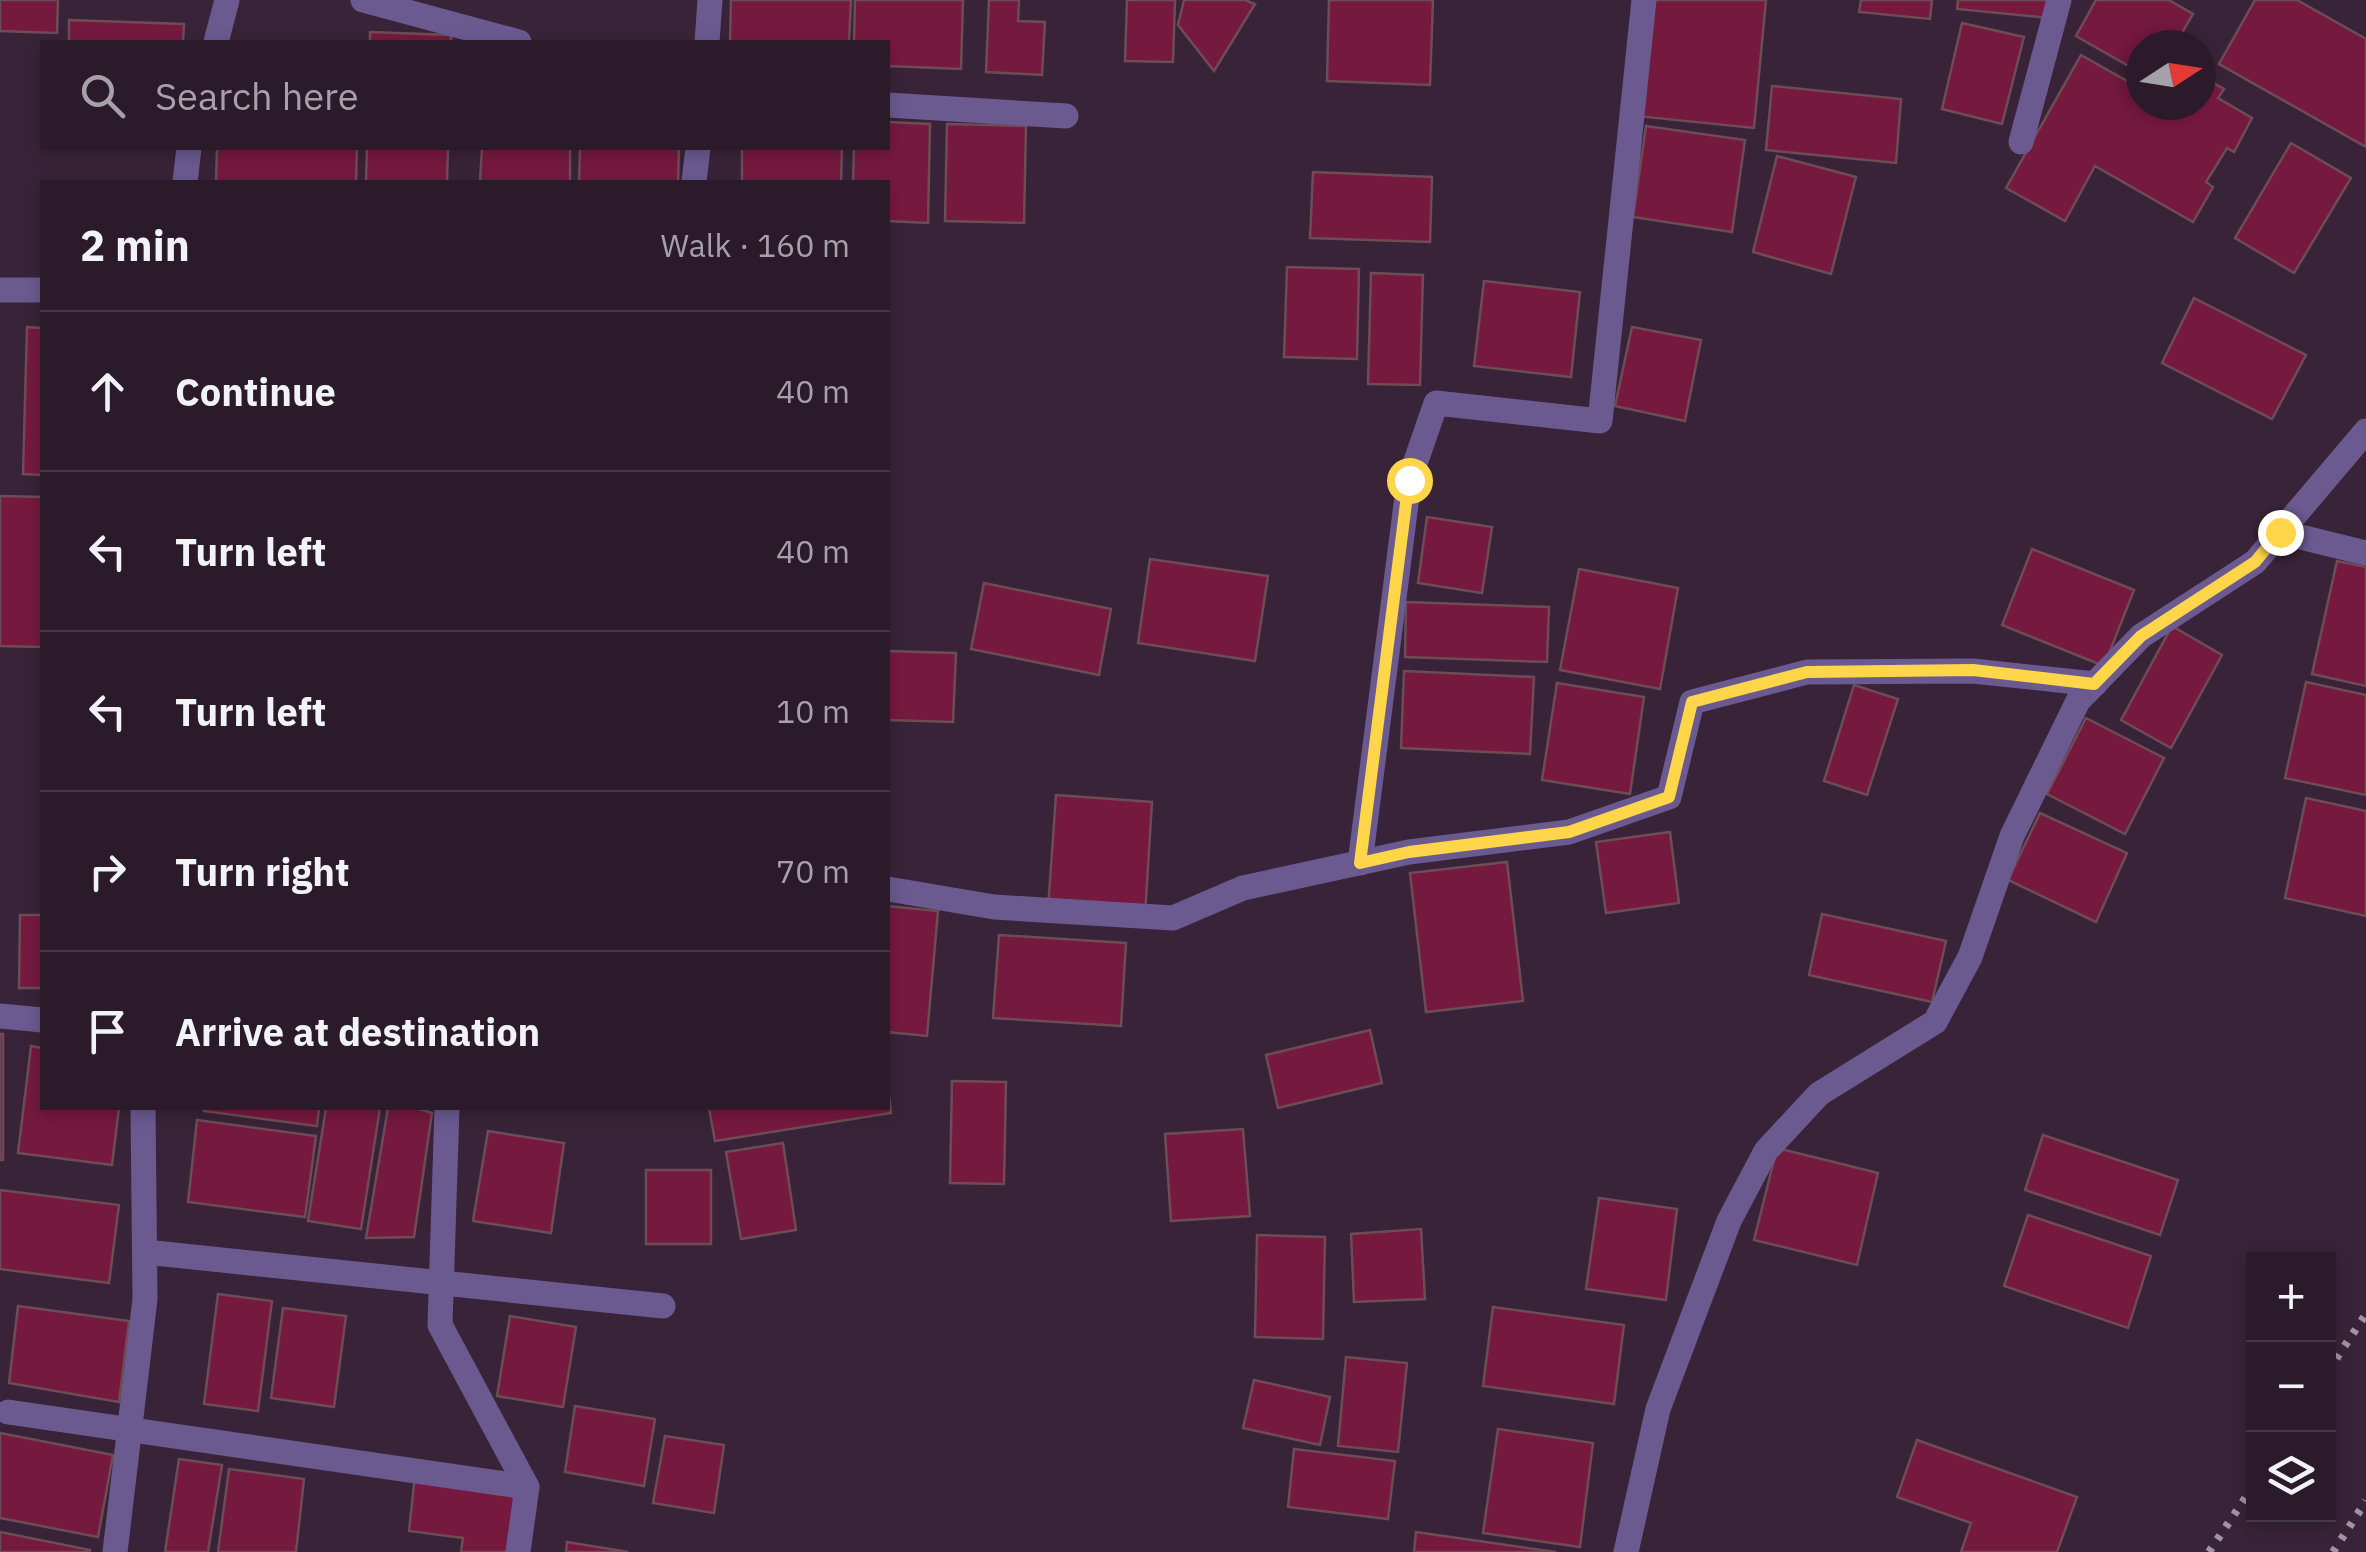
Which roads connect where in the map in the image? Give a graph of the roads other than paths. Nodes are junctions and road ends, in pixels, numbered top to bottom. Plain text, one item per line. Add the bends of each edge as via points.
1 (227, 0) edge
2 (363, 0) edge
3 (710, 0) edge
4 (1644, 0) edge
5 (2059, 0) edge
6 (217, 40) edge
7 (512, 40) edge
8 (707, 40) edge
9 (890, 104) edge
10 (1066, 116) dead end
11 (2021, 142) dead end
12 (189, 150) edge
13 (698, 150) edge
14 (185, 180) edge
15 (694, 180) edge
16 (0, 290) edge
17 (40, 290) edge
18 (2366, 431) edge
19 (2280, 532) junction
20 (2366, 553) edge
21 (2094, 684) junction
22 (1360, 863) junction
23 (890, 889) edge
24 (0, 1016) edge
25 (40, 1020) edge
26 (143, 1110) edge
27 (447, 1110) edge
28 (145, 1252) junction
29 (441, 1281) junction
30 (662, 1306) dead end
31 (8, 1412) dead end
32 (128, 1431) junction
33 (527, 1487) junction
34 (115, 1552) edge
35 (518, 1552) edge
36 (1626, 1552) edge

1 - 6 street
2 - 7 street
3 - 8 street
4 - 22 street via 1600,421 1436,404 1409,480
5 - 11 street
9 - 10 street
12 - 14 street
13 - 15 street
16 - 17 street
18 - 19 street
19 - 20 street
19 - 21 street via 2255,562 2141,636
21 - 22 street via 1973,670 1807,672 1692,702 1669,797 1569,832
21 - 36 street via 2078,701 2012,836 1970,957 1934,1022 1819,1094 1766,1151 1729,1221 1658,1408
22 - 23 street via 1244,888 1173,918 994,907
24 - 25 street
26 - 28 street
27 - 29 street
28 - 29 street
28 - 32 street
29 - 30 street
29 - 33 street via 440,1325
31 - 32 street
32 - 33 street
32 - 34 street
33 - 35 street

